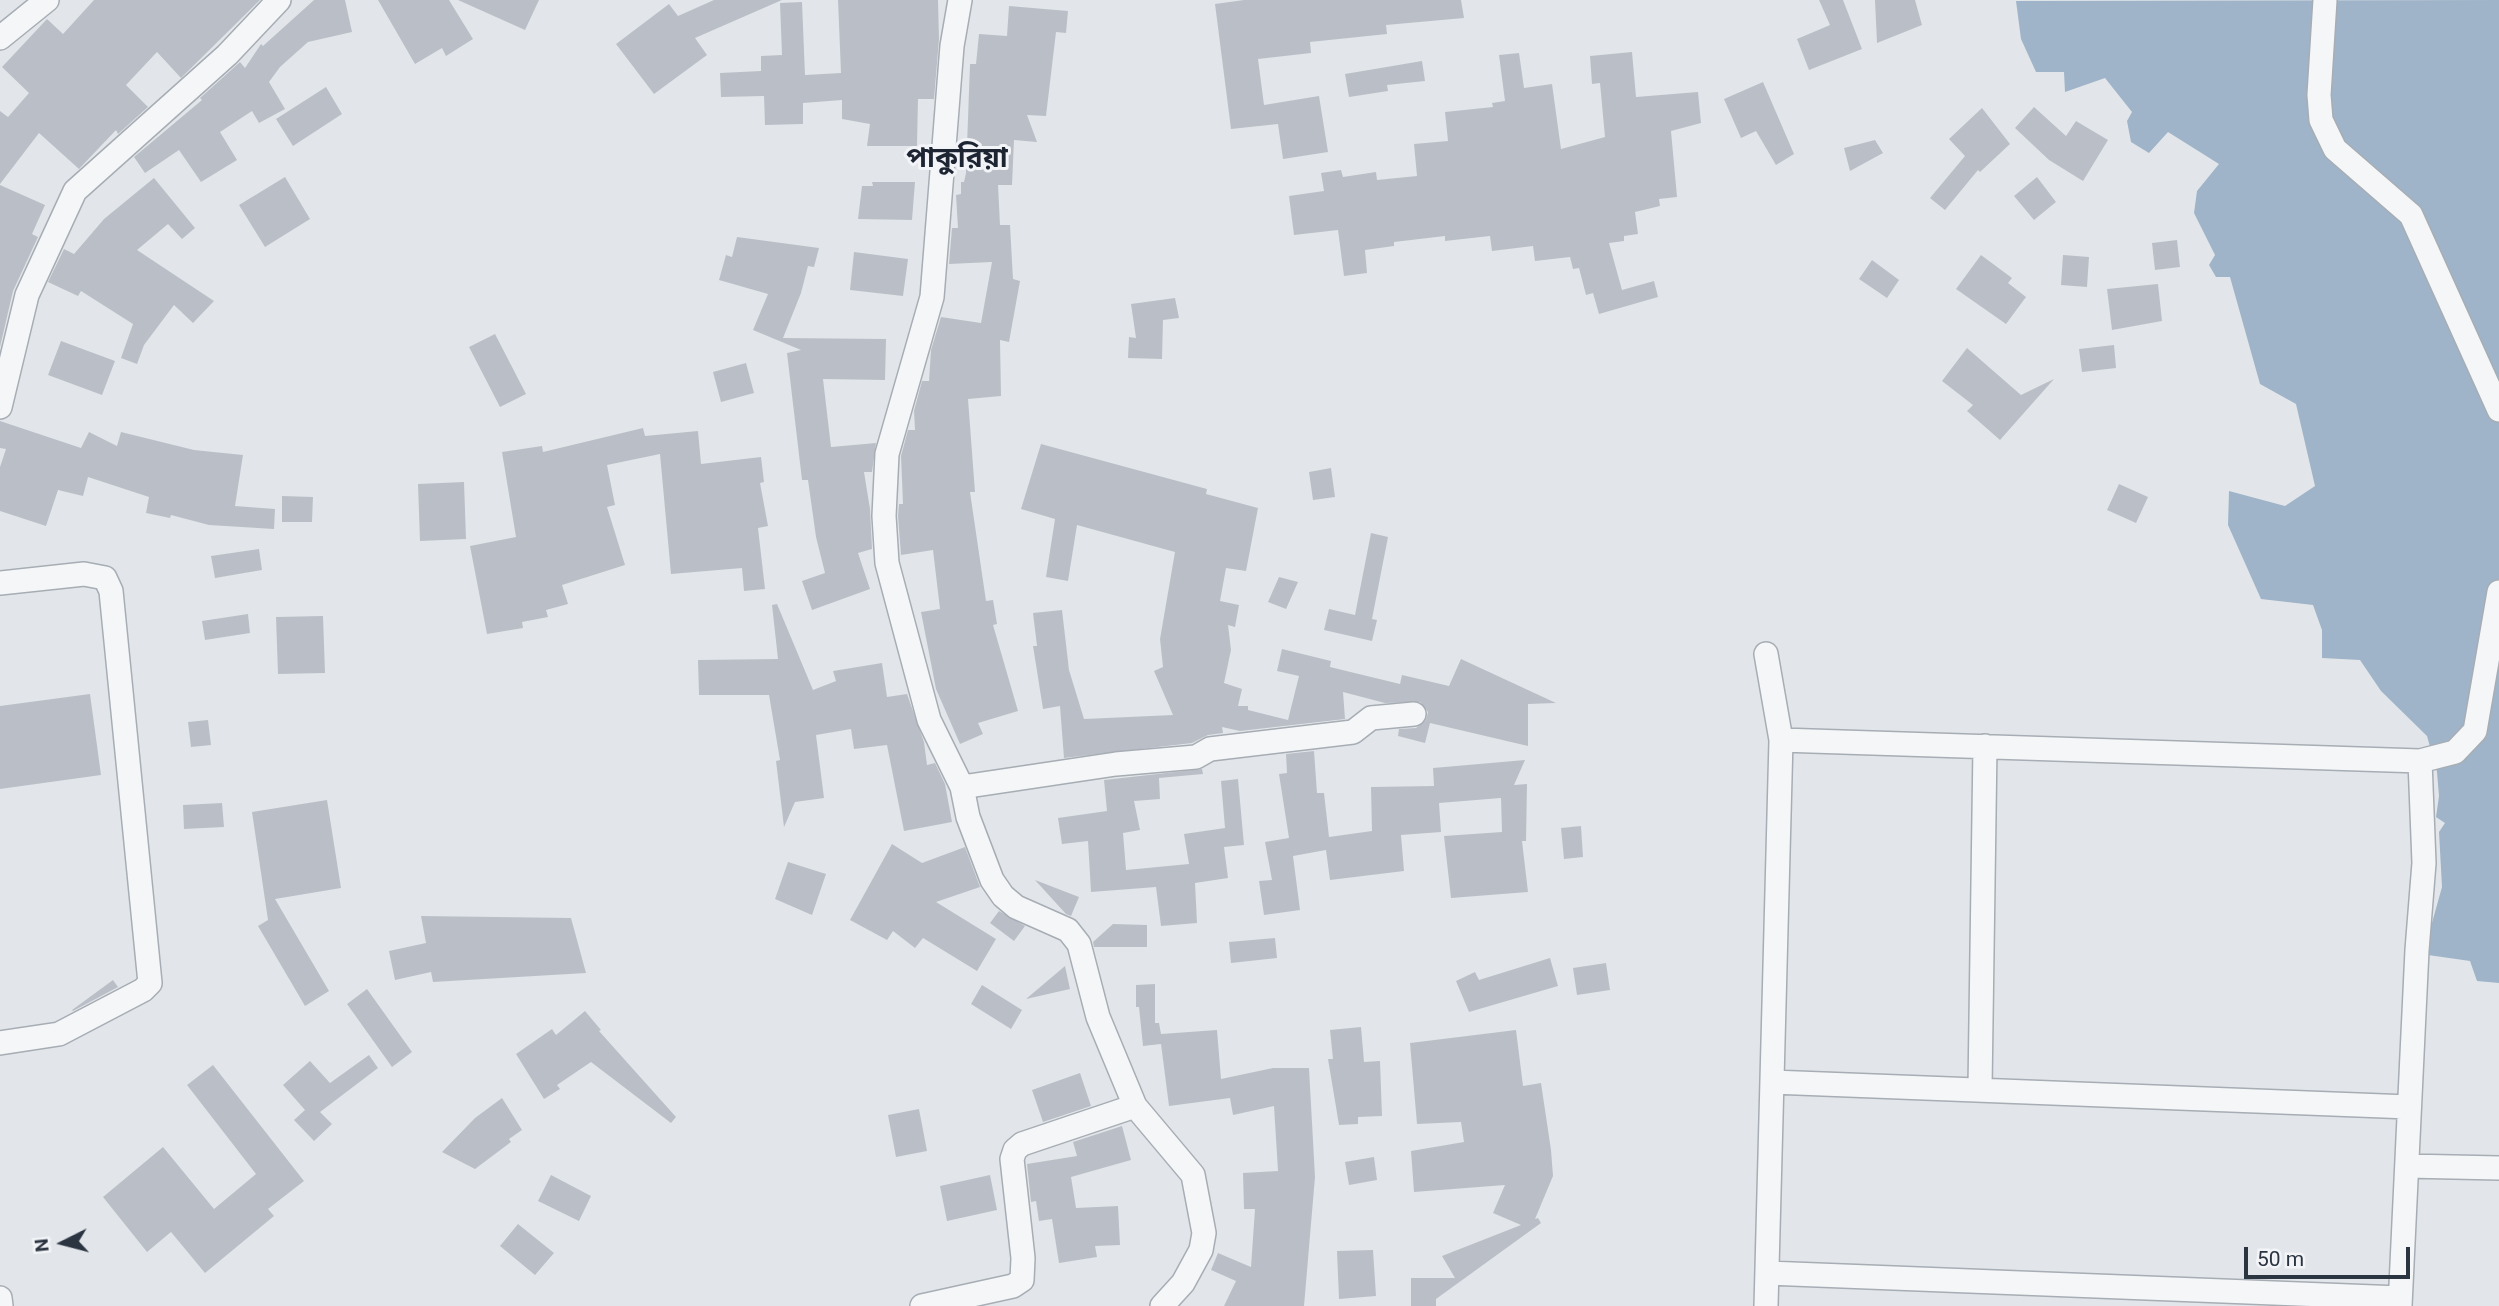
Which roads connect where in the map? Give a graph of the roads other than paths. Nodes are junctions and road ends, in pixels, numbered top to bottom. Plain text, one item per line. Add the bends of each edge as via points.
1 (47, 0) edge
2 (279, 0) edge
3 (960, 0) edge
4 (2325, 0) edge
5 (0, 38) edge
6 (0, 407) edge
7 (2499, 410) edge
8 (0, 583) edge
9 (2499, 592) edge
10 (1766, 654) dead end
11 (1414, 714) dead end
12 (1781, 740) junction
13 (1985, 746) junction
14 (2420, 761) junction
15 (962, 787) junction
16 (0, 1043) edge
17 (1772, 1082) junction
18 (1980, 1088) junction
19 (1135, 1106) junction
20 (2409, 1107) junction
21 (2406, 1166) junction
22 (2499, 1168) edge
23 (1767, 1273) junction
24 (0, 1298) edge
25 (2400, 1302) edge
26 (1, 1306) edge
27 (922, 1306) edge
28 (1162, 1306) edge
29 (1766, 1306) edge

1 - 5 street
2 - 6 street via 226,55 75,191 27,296
3 - 15 street via 952,46 932,297 887,454 884,516 887,563 929,720
4 - 7 street via 2319,95 2322,120 2335,149 2411,215
8 - 16 street via 84,574 105,578 111,591 150,983 59,1034
9 - 14 street via 2475,732 2455,752
10 - 12 street
11 - 15 street via 1371,718 1353,732
12 - 13 street
12 - 17 street
13 - 14 street
13 - 18 street
14 - 20 street via 2424,863
15 - 19 street via 968,817 992,880 1003,896 1016,907 1068,930 1079,944 1098,1017
17 - 18 street
17 - 23 street
18 - 20 street
19 - 27 street via 1015,1150 1022,1280 1013,1286
19 - 28 street via 1193,1175 1203,1221 1201,1250 1183,1283
20 - 21 street
21 - 22 street
21 - 25 street
23 - 25 street
23 - 29 street
24 - 26 street

